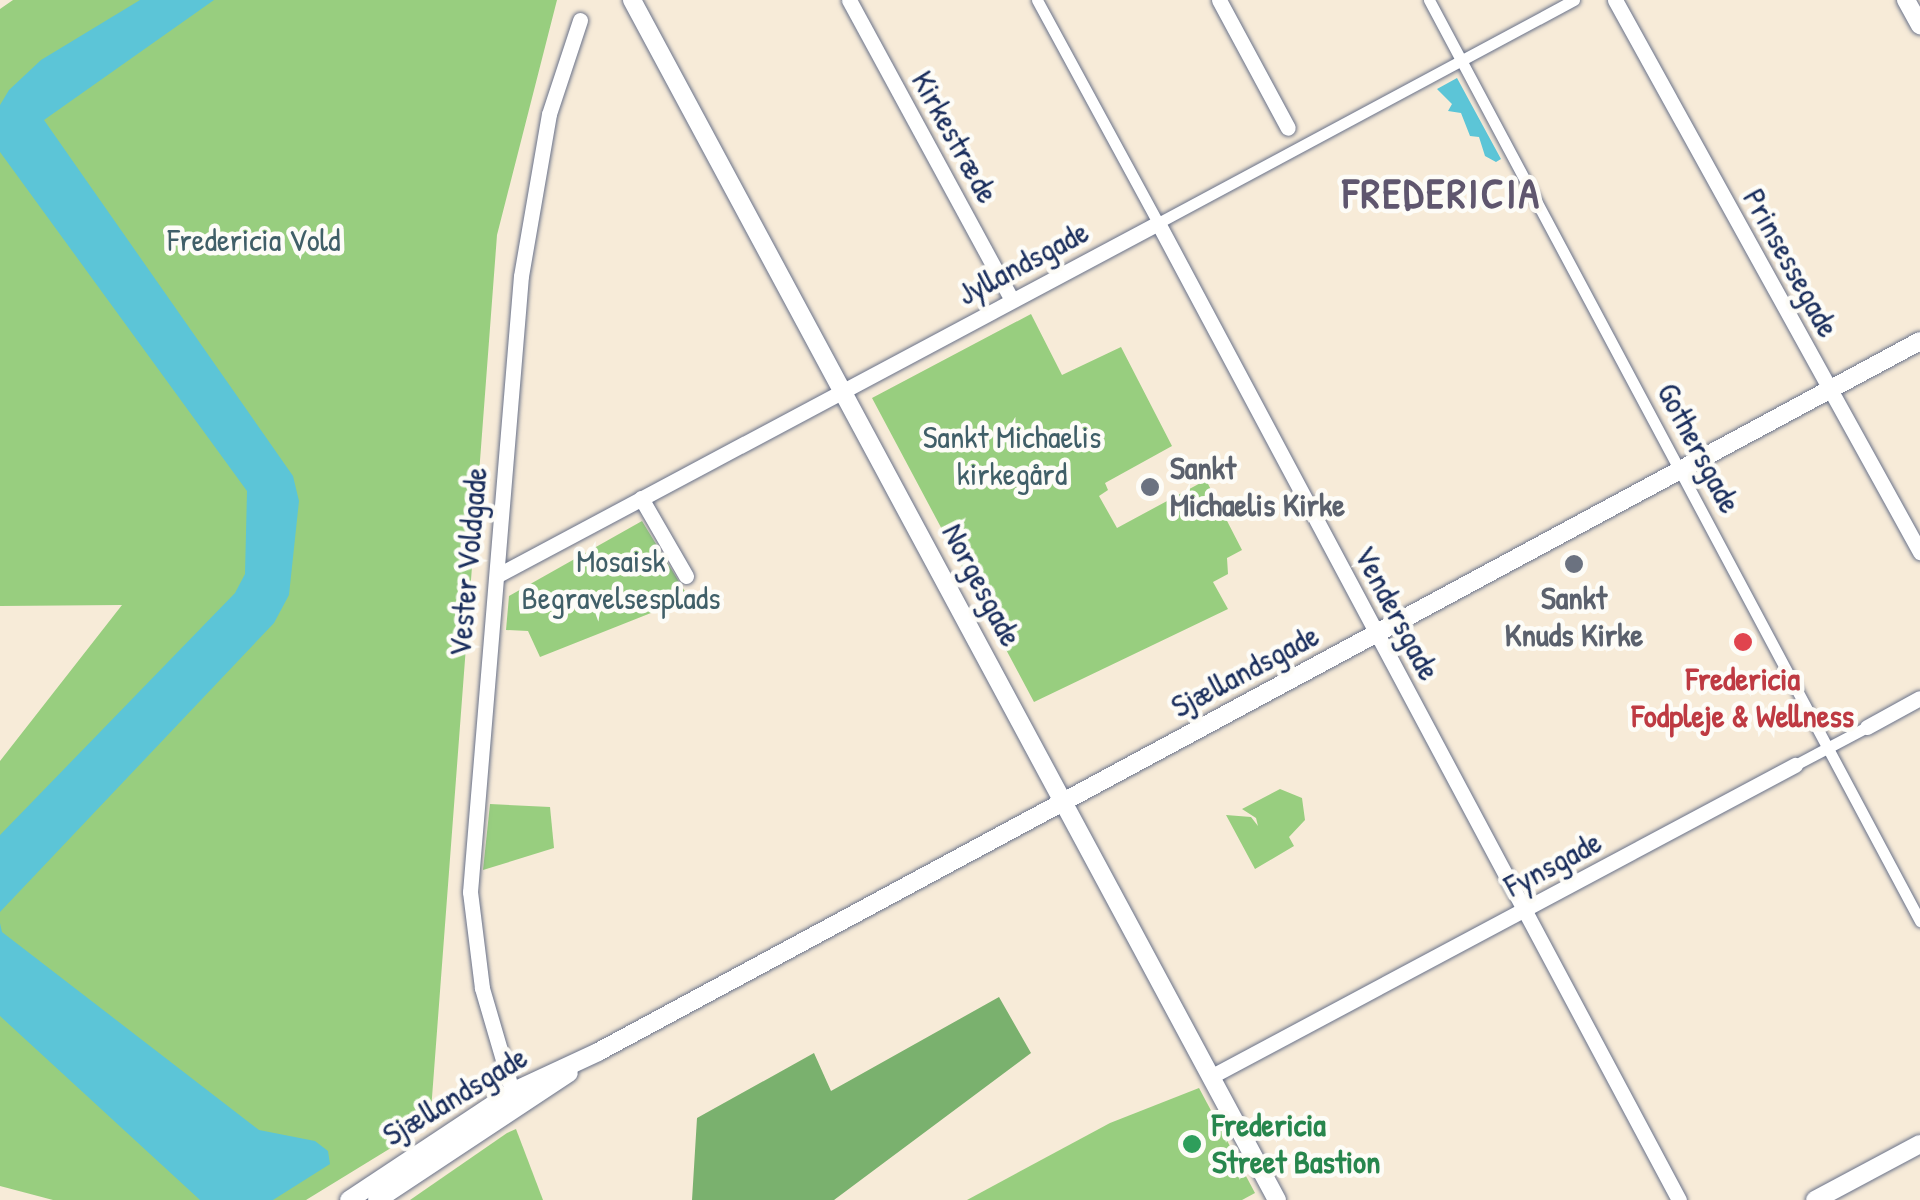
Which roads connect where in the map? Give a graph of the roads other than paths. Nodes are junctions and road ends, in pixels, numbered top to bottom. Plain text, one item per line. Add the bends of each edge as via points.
1 (632, 0) edge
2 (850, 0) edge
3 (1036, 0) edge
4 (1219, 0) edge
5 (1430, 0) edge
6 (1574, 0) edge
7 (1615, 0) edge
8 (1906, 0) edge
9 (580, 20) dead end
10 (1920, 25) edge
11 (1462, 60) junction
12 (1288, 128) joint
13 (1299, 148) junction
14 (1158, 224) junction
15 (1012, 300) junction
16 (1920, 340) edge
17 (1830, 389) junction
18 (844, 391) junction
19 (1680, 470) junction
20 (641, 498) junction
21 (1920, 552) edge
22 (498, 576) junction
23 (686, 576) dead end
24 (1377, 634) junction
25 (1920, 698) edge
26 (1868, 726) joint
27 (1828, 748) junction
28 (1795, 766) joint
29 (1065, 802) junction
30 (1525, 910) junction
31 (1920, 921) edge
32 (1212, 1076) junction
33 (514, 1101) junction
34 (1920, 1144) edge
35 (349, 1200) edge
36 (377, 1200) edge
37 (1277, 1200) edge
38 (1680, 1200) edge
39 (1815, 1200) edge

1 - 18 street, Norgesgade
2 - 15 street, Kirkestræde
3 - 14 street, Vendersgade
4 - 12 street
5 - 11 street, Gothersgade
6 - 11 street, Jyllandsgade
7 - 17 street, Prinsessegade
8 - 10 street
9 - 22 street, Vester Voldgade via 549,114 521,276
11 - 13 street, Jyllandsgade
11 - 19 street, Gothersgade
12 - 13 street
13 - 14 street, Jyllandsgade
14 - 15 street, Jyllandsgade
14 - 24 street, Vendersgade
15 - 18 street, Jyllandsgade
16 - 17 street, Sjællandsgade
17 - 19 street, Sjællandsgade
17 - 21 street, Prinsessegade
18 - 20 street, Jyllandsgade
18 - 29 street, Norgesgade
19 - 24 street, Sjællandsgade
19 - 27 street, Gothersgade
20 - 22 street, Jyllandsgade
20 - 23 street
22 - 33 street, Vester Voldgade via 470,892 482,988
24 - 29 street, Sjællandsgade
24 - 30 street, Vendersgade
25 - 26 street, Fynsgade
26 - 27 street, Fynsgade
27 - 28 street, Fynsgade
27 - 31 street, Gothersgade
28 - 30 street, Fynsgade
29 - 32 street, Norgesgade
29 - 33 street, Sjællandsgade
30 - 32 street, Fynsgade
30 - 38 street, Vendersgade
32 - 37 street, Norgesgade
33 - 35 street, Sjællandsgade
33 - 36 street, Sjællandsgade
34 - 39 street

